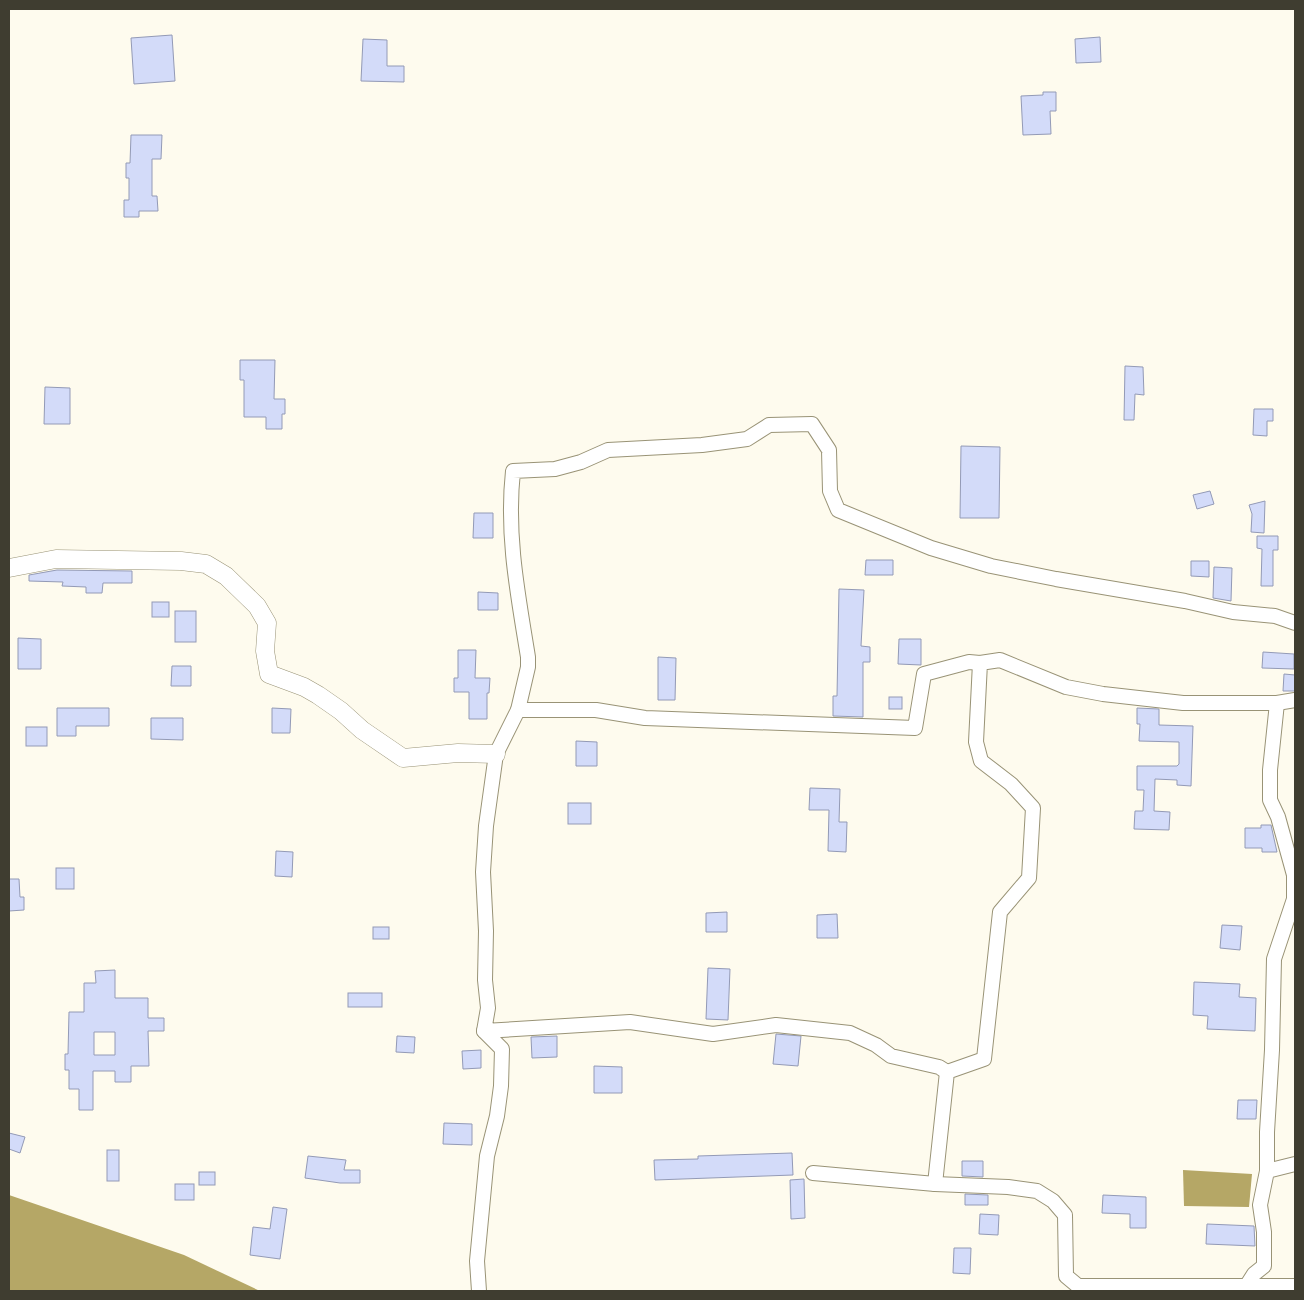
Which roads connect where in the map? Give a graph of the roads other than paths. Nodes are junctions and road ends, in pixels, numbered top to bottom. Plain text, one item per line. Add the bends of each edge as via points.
1 (9, 568) edge
2 (1295, 624) edge
3 (980, 663) junction
4 (1295, 700) edge
5 (1277, 704) junction
6 (518, 710) junction
7 (496, 754) junction
8 (484, 1031) junction
9 (947, 1072) junction
10 (1295, 1164) edge
11 (1267, 1171) junction
12 (813, 1173) dead end
13 (934, 1184) junction
14 (1066, 1276) junction
15 (1247, 1285) junction
16 (1295, 1286) edge
17 (480, 1291) edge
18 (1067, 1291) edge

1 - 7 street via 56,560 206,564 226,576 257,606 267,623 265,651 269,674 304,686 403,758 458,753
2 - 6 street via 1275,616 1233,612 1185,600 1010,570 930,548 838,510 830,491 829,450 812,424 768,425 747,439 608,450 555,469 513,470 510,500 513,568 528,657
3 - 5 street via 1000,660 1066,686 1103,694 1183,703
3 - 6 street via 969,662 924,674 915,728 645,718 596,710
3 - 9 street via 976,742 981,761 1011,784 1033,808 1029,878 1000,912 984,1059
4 - 5 street
5 - 11 street via 1270,800 1278,816 1294,874 1294,899 1274,959
6 - 7 street
7 - 8 street via 482,872 488,1008
8 - 9 street via 630,1022 713,1034 776,1025 850,1032 891,1056 939,1067
8 - 17 street via 502,1049 501,1086 487,1156 477,1261
9 - 13 street
10 - 11 street
11 - 15 street via 1260,1205 1264,1266
12 - 13 street
13 - 14 street via 1037,1191 1053,1201 1065,1215
14 - 15 street via 1078,1286 1170,1288
14 - 18 street
15 - 16 street

